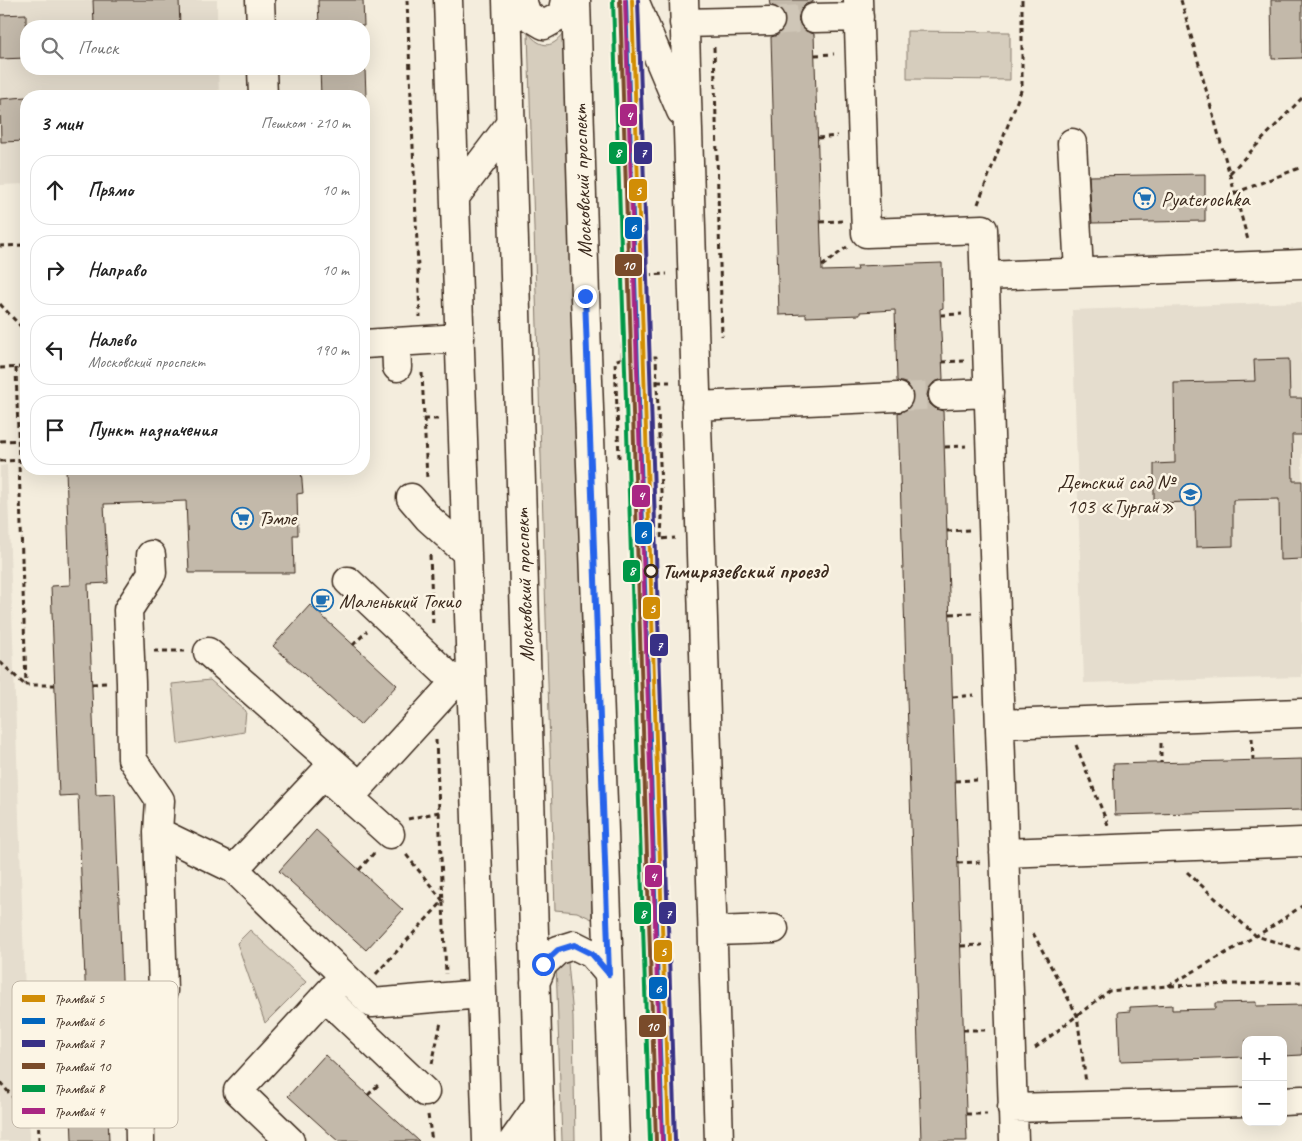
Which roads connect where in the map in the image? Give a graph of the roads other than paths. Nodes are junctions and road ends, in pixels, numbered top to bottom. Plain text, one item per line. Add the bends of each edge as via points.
1 (260, 0) edge
2 (448, 0) edge
3 (507, 0) edge
4 (522, 0) edge
5 (565, 0) edge
6 (576, 0) edge
7 (634, 0) edge
8 (858, 8) edge
9 (684, 12) edge
10 (814, 18) tunnel mouth
11 (261, 20) edge
12 (770, 21) tunnel mouth
13 (262, 75) edge
14 (263, 90) edge
15 (511, 123) junction
16 (688, 126) junction
17 (1072, 143) dead end
18 (455, 197) junction
19 (1302, 264) edge
20 (1079, 272) junction
21 (985, 276) junction
22 (460, 338) junction
23 (370, 346) edge
24 (989, 393) junction
25 (943, 395) tunnel mouth
26 (898, 397) tunnel mouth
27 (696, 406) junction
28 (411, 498) dead end
29 (467, 553) junction
30 (151, 555) dead end
31 (348, 581) dead end
32 (208, 652) road end
33 (463, 678) junction
34 (1302, 713) edge
35 (1000, 724) junction
36 (329, 769) junction
37 (158, 832) junction
38 (390, 834) road end
39 (1302, 842) edge
40 (1004, 853) junction
41 (234, 869) junction
42 (774, 929) dead end
43 (713, 931) junction
44 (609, 974) junction
45 (163, 981) edge
46 (536, 983) junction
47 (352, 984) junction
48 (482, 994) junction
49 (324, 997) junction
50 (425, 1092) dead end
51 (1302, 1100) edge
52 (1287, 1101) edge
53 (1242, 1102) edge
54 (539, 1104) junction
55 (1012, 1108) junction
56 (140, 1128) edge
57 (140, 1141) edge
58 (290, 1141) edge
59 (487, 1141) edge
60 (513, 1141) edge
61 (540, 1141) edge
62 (615, 1141) edge
63 (719, 1141) edge
64 (1014, 1141) edge

1 - 11 street
2 - 18 street
3 - 15 street, Московский проспект
4 - 5 street via 527,15 544,25 562,15
6 - 44 street, Московский проспект
7 - 16 street
8 - 10 street
8 - 21 street via 866,233 983,229
9 - 12 street
9 - 16 street
13 - 14 street
15 - 18 street
15 - 46 street, Московский проспект
16 - 27 street
17 - 20 street
18 - 22 street
19 - 20 street
20 - 21 street
21 - 24 street
22 - 23 street via 397,355
22 - 29 street
24 - 25 street
24 - 35 street
26 - 27 street
27 - 43 street
28 - 29 street
29 - 33 street
30 - 37 street via 152,573 128,610 132,759 160,800
31 - 33 street
32 - 36 street
33 - 36 street via 360,786
33 - 48 street
34 - 35 street
35 - 40 street
36 - 38 street
36 - 41 street
37 - 41 street
37 - 45 street
39 - 40 street
40 - 55 street
41 - 47 street
42 - 43 street
43 - 63 street
44 - 46 street via 592,954 574,945 558,950 543,964
44 - 62 street, Московский проспект
46 - 54 street, Московский проспект
47 - 48 street via 372,1003
47 - 49 street
48 - 59 street
49 - 50 street
49 - 58 street via 238,1091
51 - 52 street
53 - 55 street
54 - 60 street
54 - 61 street, Московский проспект
55 - 64 street
56 - 57 street

